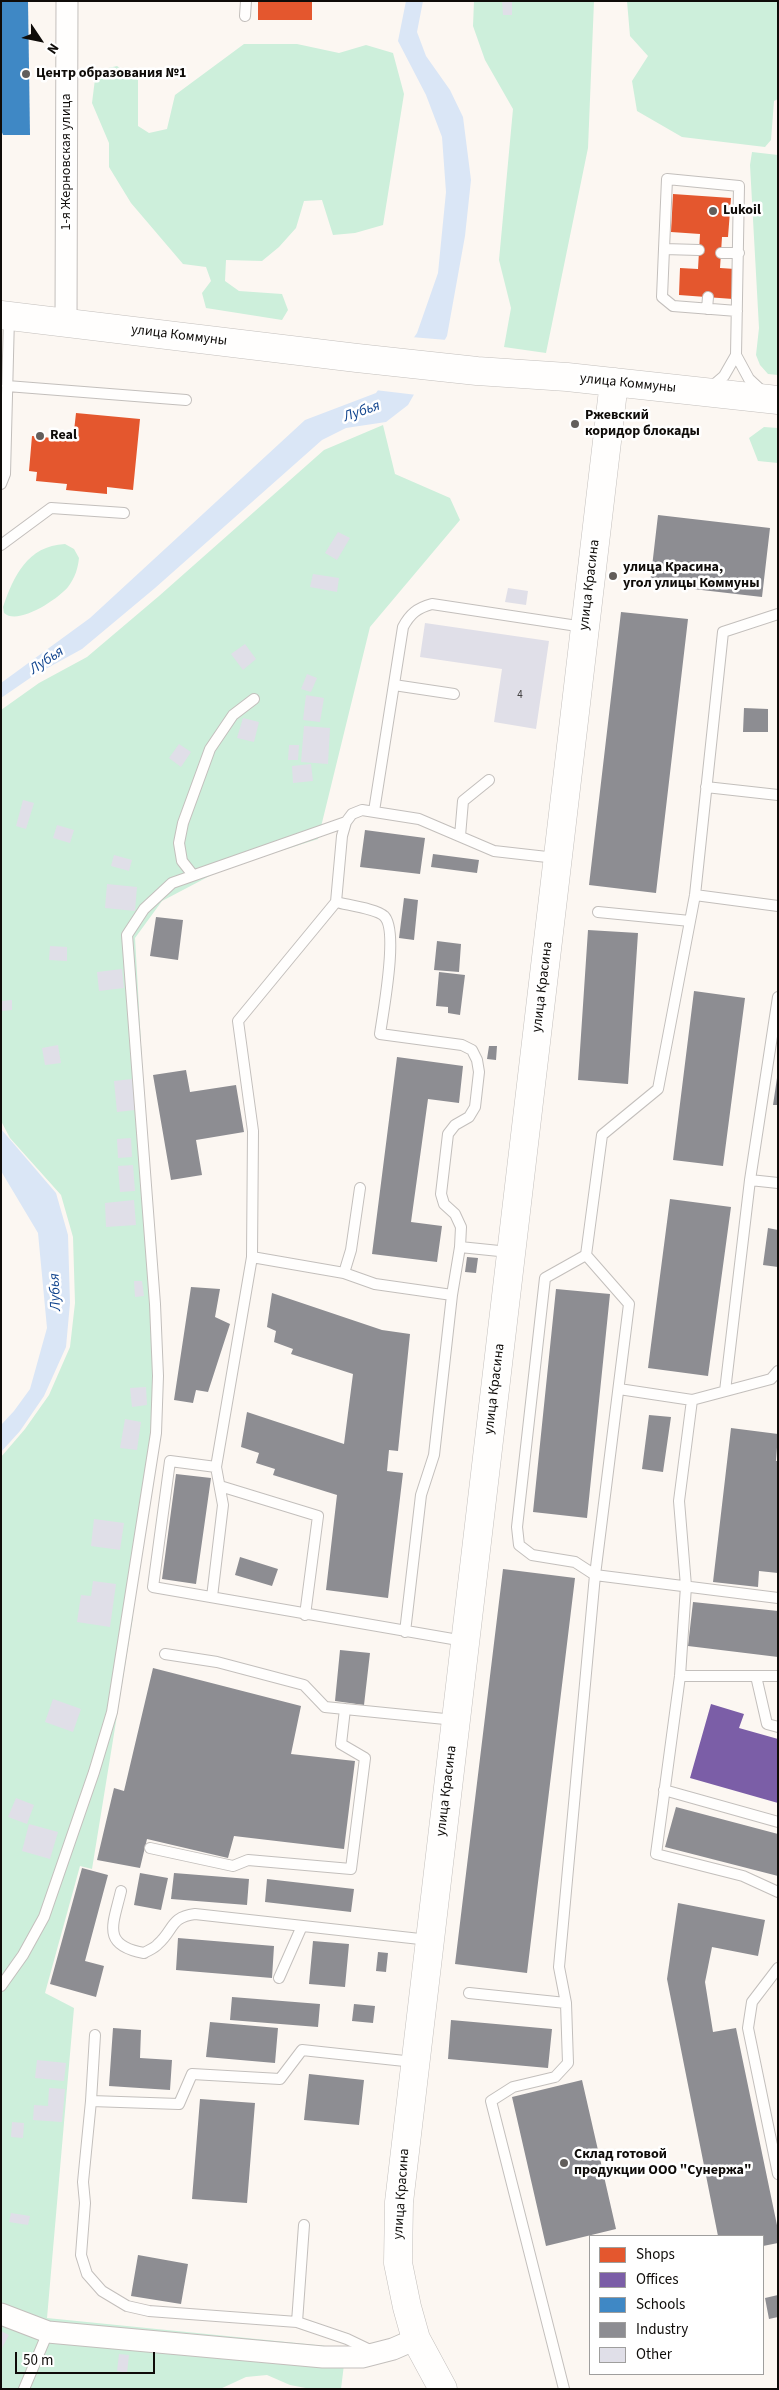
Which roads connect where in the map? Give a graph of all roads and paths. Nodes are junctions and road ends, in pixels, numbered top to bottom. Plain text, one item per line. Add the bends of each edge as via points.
1 (67, 1) edge
2 (246, 1) edge
3 (246, 16) dead end
4 (664, 249) junction
5 (699, 250) dead end
6 (721, 252) dead end
7 (739, 253) junction
8 (708, 297) dead end
9 (708, 309) junction
10 (737, 312) junction
11 (5, 315) edge
12 (66, 322) junction
13 (736, 355) junction
14 (5, 372) edge
15 (614, 382) junction
16 (7, 386) junction
17 (705, 392) junction
18 (186, 400) dead end
19 (774, 400) edge
20 (1, 484) edge
21 (124, 513) dead end
22 (1, 545) edge
23 (778, 614) edge
24 (585, 627) junction
25 (394, 685) junction
26 (454, 694) dead end
27 (254, 699) dead end
28 (489, 780) dead end
29 (706, 787) junction
30 (778, 795) edge
31 (374, 811) junction
32 (346, 822) junction
33 (460, 836) junction
34 (558, 858) junction
35 (193, 875) junction
36 (695, 895) junction
37 (336, 902) junction
38 (778, 906) edge
39 (598, 912) dead end
40 (690, 921) junction
41 (778, 998) edge
42 (750, 1180) junction
43 (778, 1183) edge
44 (360, 1188) dead end
45 (460, 1247) junction
46 (511, 1252) junction
47 (586, 1255) junction
48 (252, 1257) junction
49 (344, 1273) junction
50 (452, 1295) junction
51 (776, 1378) edge
52 (618, 1389) junction
53 (725, 1391) junction
54 (692, 1400) junction
55 (216, 1467) junction
56 (220, 1486) junction
57 (595, 1575) junction
58 (686, 1586) junction
59 (212, 1597) junction
60 (778, 1598) edge
61 (305, 1615) junction
62 (405, 1632) junction
63 (465, 1641) junction
64 (165, 1654) dead end
65 (680, 1676) junction
66 (756, 1676) junction
67 (778, 1676) edge
68 (346, 1709) junction
69 (456, 1720) junction
70 (778, 1727) edge
71 (664, 1790) junction
72 (778, 1822) edge
73 (150, 1848) dead end
74 (121, 1891) dead end
75 (778, 1892) edge
76 (302, 1926) junction
77 (429, 1940) junction
78 (778, 1968) edge
79 (279, 1978) dead end
80 (1, 1986) edge
81 (469, 1993) dead end
82 (566, 2003) junction
83 (95, 2035) dead end
84 (415, 2062) junction
85 (91, 2101) junction
86 (778, 2174) edge
87 (304, 2225) dead end
88 (1, 2314) edge
89 (297, 2322) junction
90 (48, 2332) junction
91 (416, 2339) junction
92 (376, 2353) junction
93 (24, 2389) edge
94 (443, 2389) edge
95 (564, 2389) edge

1 - 12 street, 1-я Жерновская улица via 62,146
2 - 3 lane
4 - 5 lane
4 - 7 lane via 667,179 739,186
4 - 9 lane via 662,298 673,306
6 - 7 lane
7 - 10 lane
8 - 9 lane
9 - 10 lane
10 - 13 lane
11 - 12 main road, улица Коммуны
11 - 14 lane
12 - 15 main road, улица Коммуны via 357,358
13 - 17 lane via 724,376
13 - 19 lane via 749,379
14 - 16 lane
15 - 17 main road, улица Коммуны
15 - 24 main road, улица Красина
16 - 18 lane
16 - 20 lane via 6,474
17 - 19 main road, улица Коммуны
21 - 22 lane via 51,508
23 - 29 lane via 722,632
24 - 25 lane via 432,604 410,615 403,627
24 - 34 main road, улица Красина
25 - 26 lane
25 - 31 lane
27 - 35 lane via 233,715 210,749 183,823 179,843 182,861
28 - 33 lane via 463,801
29 - 30 lane
29 - 36 lane
31 - 32 lane via 362,810 352,814
31 - 33 lane via 419,819
32 - 35 lane
32 - 37 lane
33 - 34 lane via 494,851
34 - 46 main road, улица Красина
35 - 80 lane via 172,883 155,897 127,935 155,1304 158,1407 118,1682 94,1772 44,1917
36 - 38 lane
36 - 40 lane
37 - 45 lane via 383,914 389,922 392,942 380,1034 462,1045 472,1050 477,1060 475,1108 448,1134 441,1194 460,1227
37 - 48 lane via 238,1021 253,1131
39 - 40 lane
40 - 47 lane via 658,1089 602,1135
41 - 42 lane
42 - 43 lane
42 - 53 lane
44 - 49 lane via 351,1250
45 - 46 lane
45 - 50 lane
46 - 63 main road, улица Красина
47 - 52 lane via 629,1304
47 - 57 lane via 545,1278 517,1527 519,1545 532,1555 575,1562
48 - 49 lane
48 - 55 lane
49 - 50 lane via 375,1284
50 - 62 lane via 434,1455 421,1495
51 - 53 lane
52 - 54 lane
52 - 57 lane
53 - 54 lane
54 - 58 lane via 679,1501
55 - 56 lane
55 - 59 lane via 170,1461 153,1587
56 - 59 lane via 223,1505
56 - 61 lane via 318,1516
57 - 58 lane
57 - 82 lane via 559,1967
58 - 60 lane
58 - 65 lane
59 - 61 lane
61 - 62 lane
62 - 63 lane
63 - 69 main road, улица Красина
64 - 68 lane via 217,1662 304,1685 325,1707
65 - 66 lane
65 - 71 lane
66 - 67 lane
66 - 70 lane via 767,1724
68 - 69 lane
68 - 73 lane via 341,1744 365,1758 351,1869 248,1860 233,1866
69 - 77 main road, улица Красина
71 - 72 lane
71 - 75 lane via 656,1854 743,1876
74 - 76 lane via 112,1932 117,1943 127,1950 144,1953 159,1944 182,1915
76 - 77 lane
76 - 79 lane
77 - 84 main road, улица Красина
78 - 86 lane via 752,2002 748,2028
81 - 82 lane
82 - 95 lane via 568,2063 555,2077 514,2086 491,2100
83 - 85 lane
84 - 85 lane via 302,2050 280,2079 192,2074 179,2104
84 - 91 main road, улица Красина via 399,2202 398,2263
85 - 89 lane via 82,2182 85,2203 81,2255 87,2274 102,2291 127,2306 149,2311
87 - 89 lane
88 - 90 street
89 - 92 lane
90 - 92 street via 323,2357 362,2357
90 - 93 lane
91 - 92 street
91 - 94 main road, улица Красина

